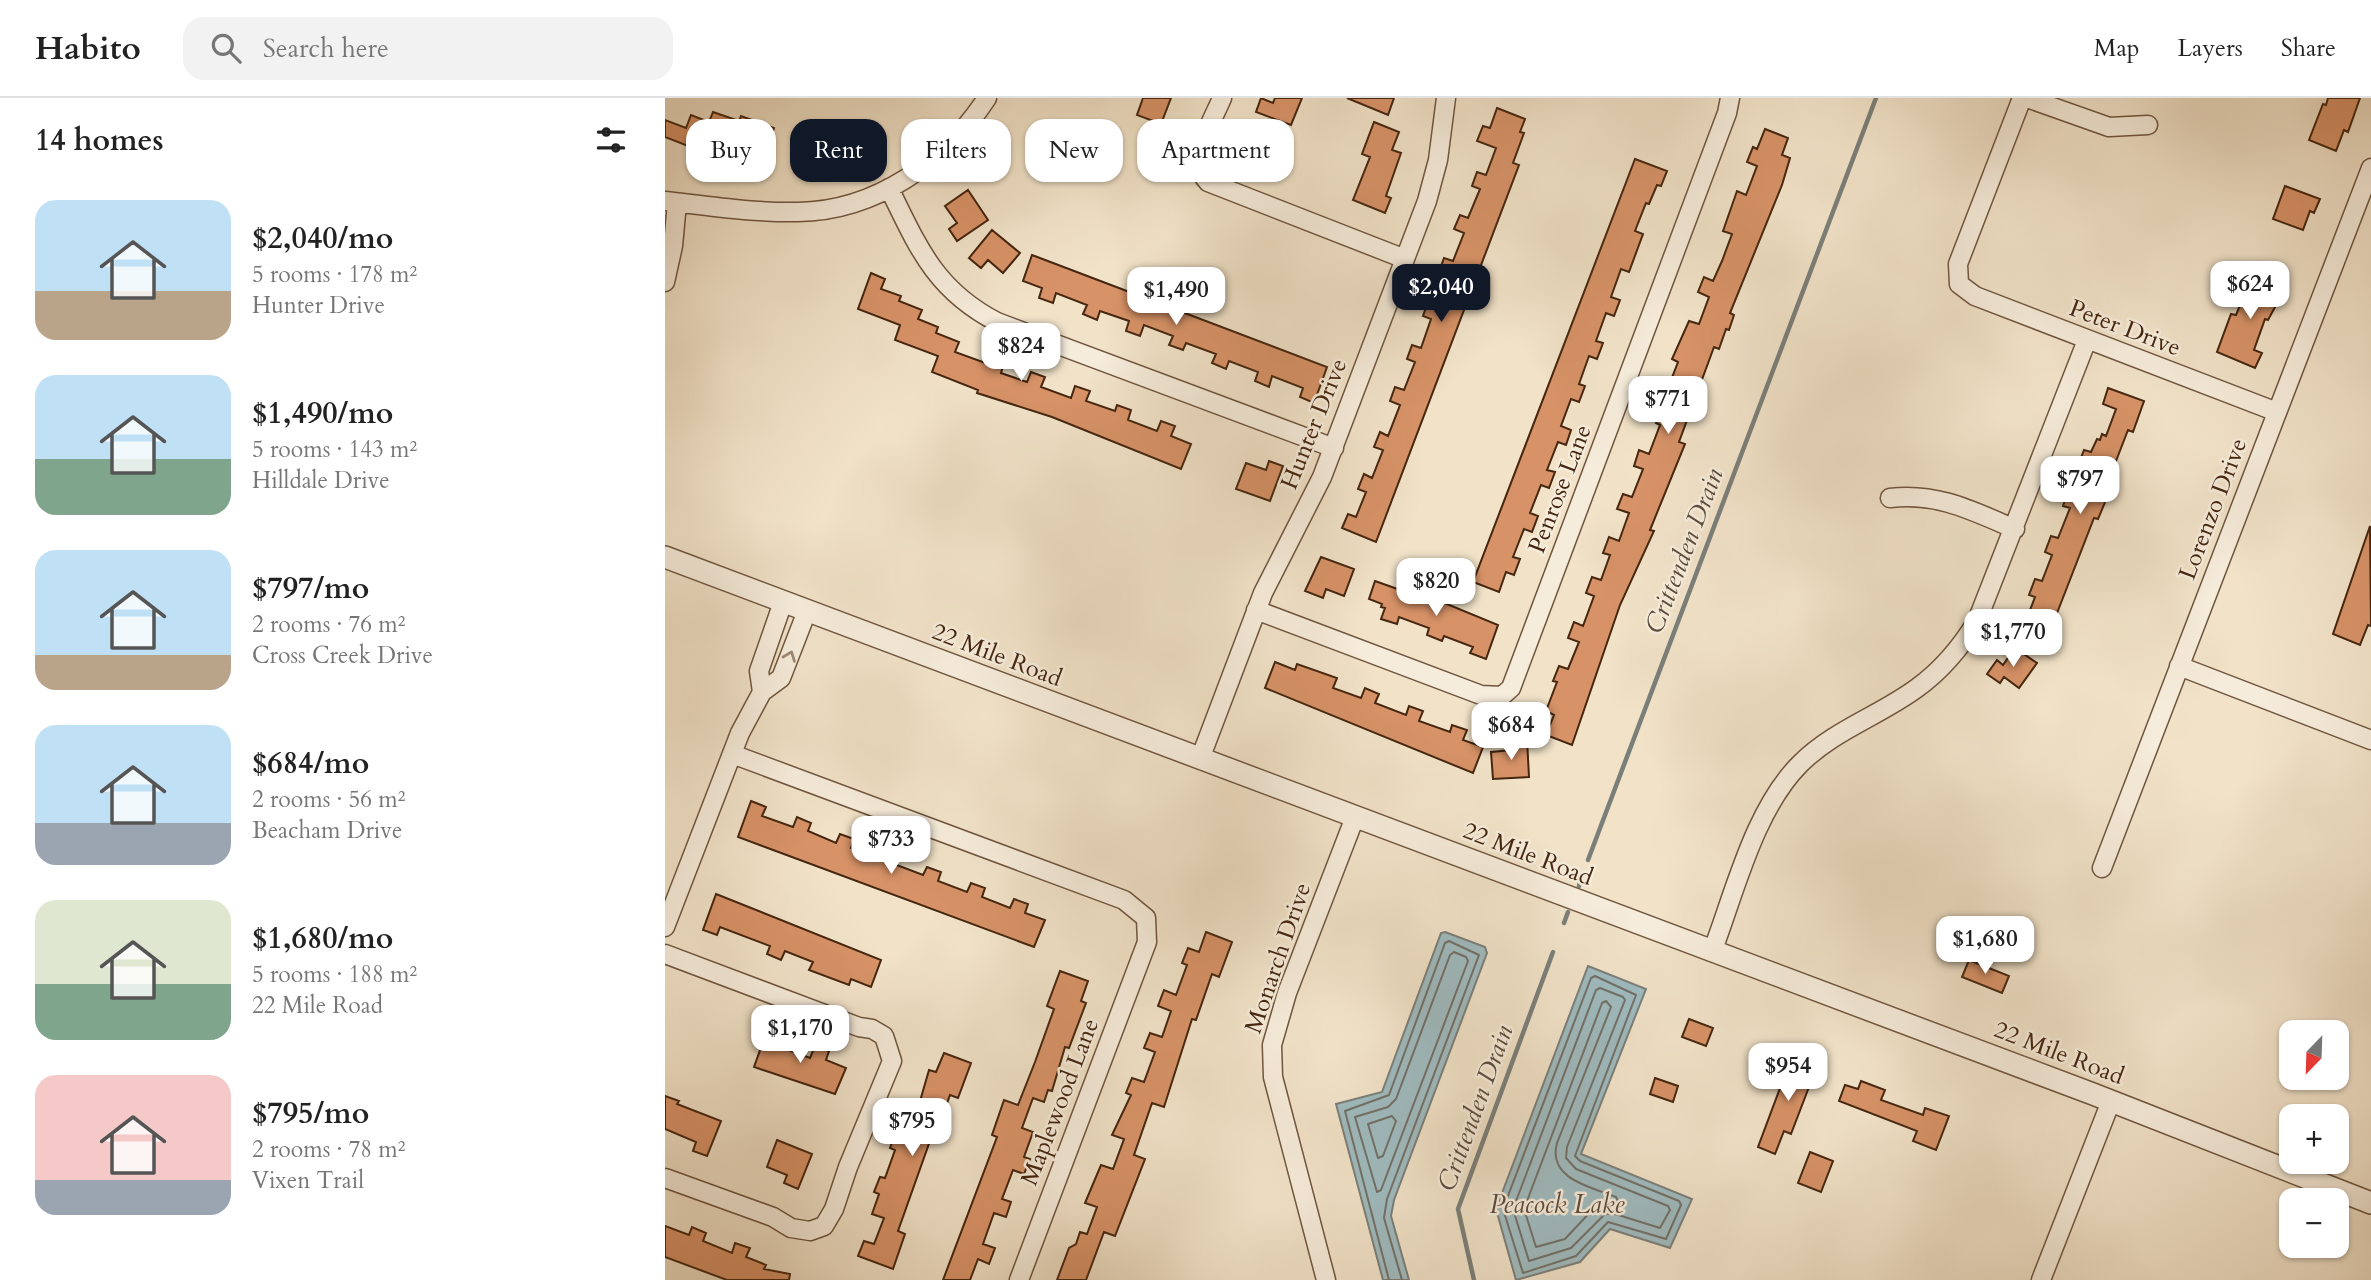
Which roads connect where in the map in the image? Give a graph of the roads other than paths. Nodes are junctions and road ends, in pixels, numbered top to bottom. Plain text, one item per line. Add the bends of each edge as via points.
1 (987, 98) edge
2 (1222, 98) edge
3 (1446, 98) edge
4 (1730, 98) edge
5 (2022, 98) edge
6 (2027, 98) edge
7 (2148, 125) dead end
8 (2371, 168) edge
9 (889, 188) junction
10 (671, 202) edge
11 (1405, 259) junction
12 (665, 282) edge
13 (2087, 340) junction
14 (2277, 412) junction
15 (1334, 448) junction
16 (1890, 498) dead end
17 (2015, 529) junction
18 (665, 557) edge
19 (783, 602) junction
20 (1256, 610) junction
21 (807, 611) junction
22 (2179, 666) junction
23 (762, 692) junction
24 (2369, 734) edge
25 (732, 754) junction
26 (1200, 759) junction
27 (1355, 817) junction
28 (2102, 868) dead end
29 (665, 927) edge
30 (1712, 952) junction
31 (665, 954) edge
32 (2111, 1101) junction
33 (665, 1178) edge
34 (2371, 1203) edge
35 (1019, 1280) edge
36 (1326, 1280) edge
37 (2041, 1280) edge

1 - 9 street via 947,148
2 - 11 street via 1200,155 1200,174 1217,187
3 - 11 street, Hunter Drive via 1434,179
4 - 20 street, Penrose Lane via 1511,688 1502,696 1481,695
5 - 13 street, Peter Drive via 1958,264 1959,284 1975,296
6 - 7 street via 2109,127
8 - 14 street, Lorenzo Drive
9 - 10 street via 845,205 800,212
9 - 15 street via 930,268 977,312
10 - 12 street via 673,246
11 - 15 street, Hunter Drive
13 - 14 street, Peter Drive
13 - 17 street
14 - 22 street, Lorenzo Drive
15 - 20 street, Hunter Drive
16 - 17 street via 1912,495 1947,501
17 - 30 street via 1987,602 1949,659 1914,690 1815,750 1783,784 1761,824
18 - 19 street, 22 Mile Road
19 - 21 street, 22 Mile Road
19 - 23 street via 759,671
20 - 26 street, Hunter Drive
23 -> 21 street via 781,678
21 - 26 street, 22 Mile Road
22 - 24 street
22 - 28 street, Lorenzo Drive
23 - 25 street
25 - 29 street
25 - 35 street, Maplewood Lane via 1123,900 1146,918 1147,942
26 - 27 street, 22 Mile Road
27 - 30 street, 22 Mile Road
27 - 36 street, Monarch Drive via 1287,993 1272,1045 1273,1077
30 - 32 street, 22 Mile Road
31 - 33 street via 872,1029 884,1036 892,1061 824,1226 810,1231 791,1228 773,1217
32 - 34 street, 22 Mile Road
32 - 37 street

